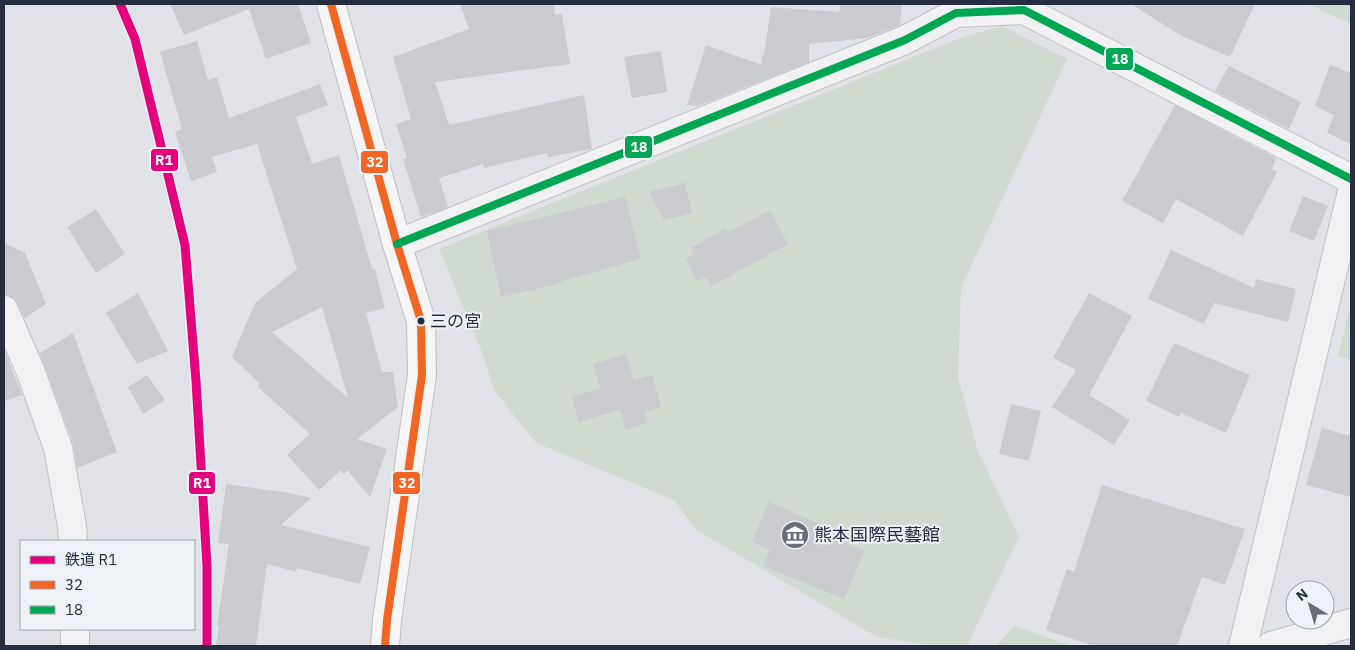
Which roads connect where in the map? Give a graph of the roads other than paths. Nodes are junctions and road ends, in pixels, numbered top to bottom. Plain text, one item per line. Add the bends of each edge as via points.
1 (331, 4) edge
2 (954, 8) edge
3 (1351, 179) edge
4 (1351, 195) edge
5 (397, 244) junction
6 (4, 310) edge
7 (72, 540) edge
8 (1351, 623) edge
9 (75, 630) edge
10 (75, 646) edge
11 (385, 646) edge
12 (1243, 646) edge
13 (1271, 646) edge

1 - 5 main road
2 - 3 street via 1024,10
2 - 5 street via 904,40
4 - 12 street
5 - 11 main road via 421,321 422,375
6 - 7 street via 58,448
8 - 13 street
9 - 10 street

